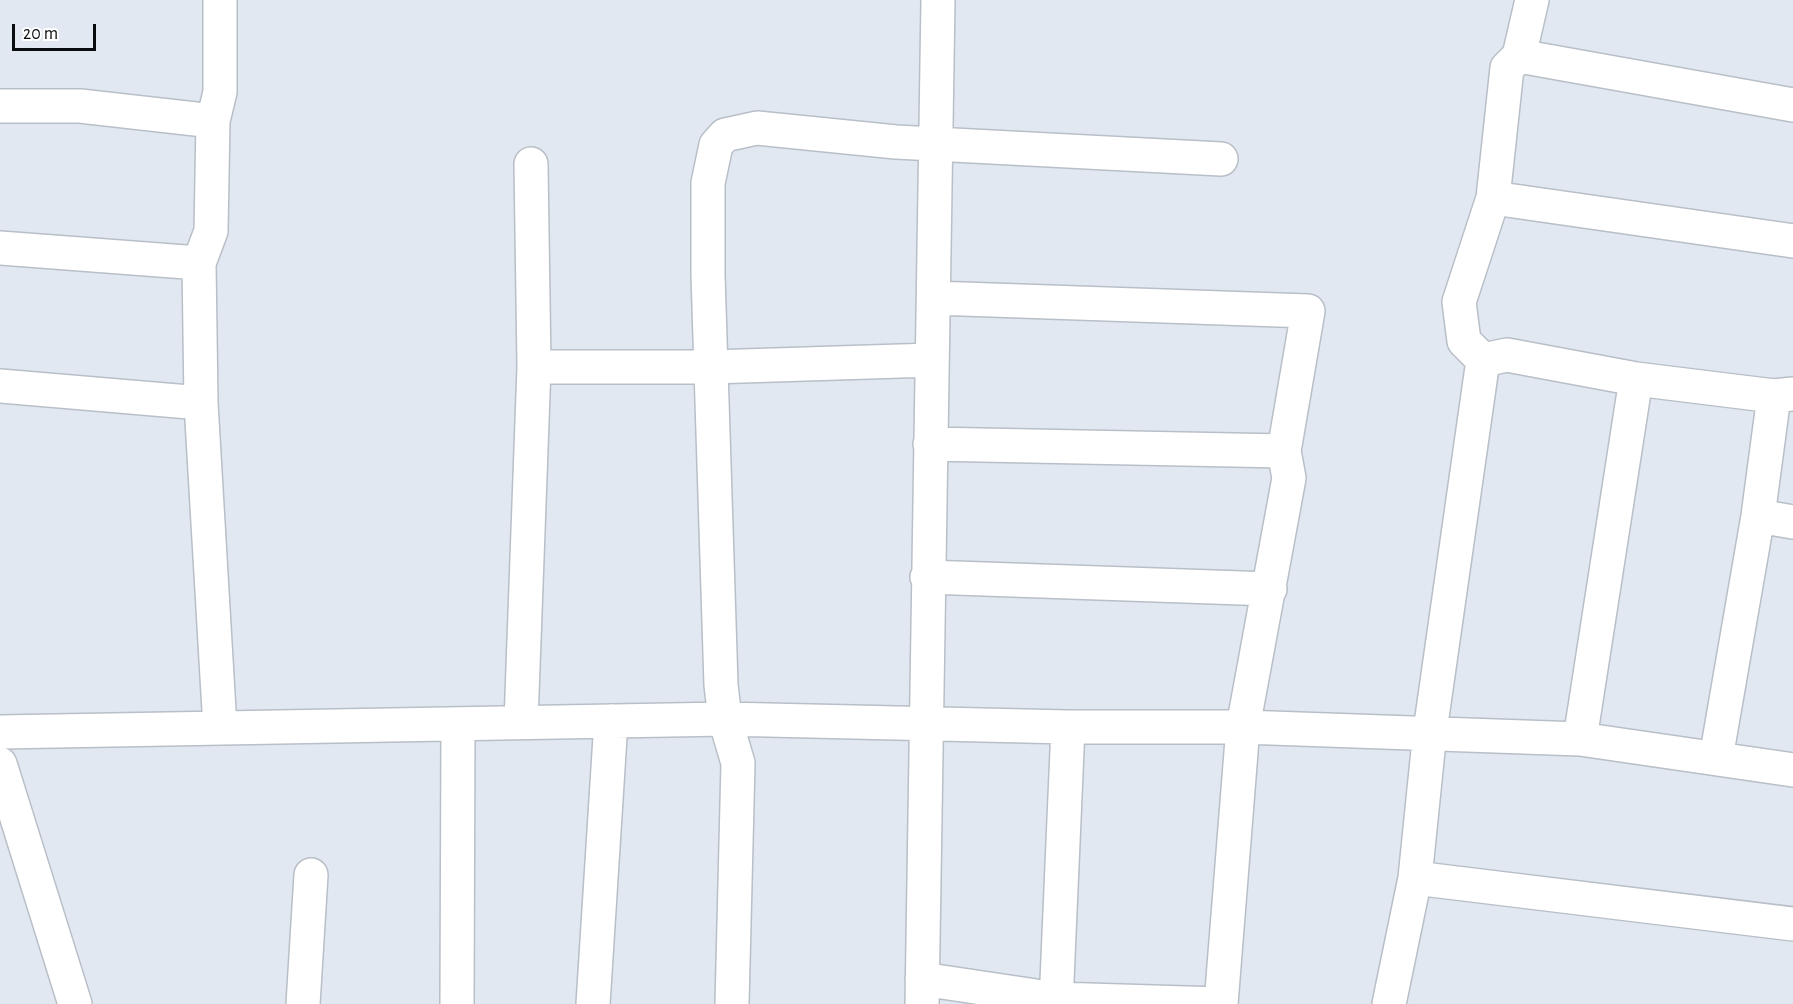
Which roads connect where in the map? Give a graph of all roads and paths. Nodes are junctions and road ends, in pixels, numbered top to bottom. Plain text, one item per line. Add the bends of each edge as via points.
1 (220, 0) edge
2 (938, 0) edge
3 (1532, 0) edge
4 (1520, 56) junction
5 (1793, 105) edge
6 (0, 106) edge
7 (213, 121) junction
8 (936, 142) junction
9 (1221, 159) dead end
10 (531, 164) dead end
11 (1493, 198) junction
12 (1793, 241) edge
13 (0, 248) edge
14 (199, 263) junction
15 (934, 298) junction
16 (932, 360) junction
17 (1483, 360) junction
18 (534, 367) junction
19 (711, 367) junction
20 (1636, 379) junction
21 (0, 386) edge
22 (1784, 395) edge
23 (201, 403) junction
24 (930, 444) junction
25 (1284, 452) junction
26 (1758, 516) junction
27 (1793, 522) edge
28 (927, 577) junction
29 (1270, 589) junction
30 (726, 719) junction
31 (611, 721) junction
32 (521, 722) junction
33 (458, 724) junction
34 (927, 724) junction
35 (1068, 727) junction
36 (1243, 727) junction
37 (220, 728) junction
38 (1430, 731) junction
39 (0, 732) edge
40 (1580, 739) junction
41 (1716, 758) junction
42 (1793, 770) edge
43 (3, 785) edge
44 (311, 875) dead end
45 (1415, 878) junction
46 (1793, 924) edge
47 (922, 992) edge
48 (1056, 1001) edge
49 (75, 1004) edge
50 (303, 1004) edge
51 (457, 1004) edge
52 (593, 1004) edge
53 (732, 1004) edge
54 (1220, 1004) edge
55 (1389, 1004) edge

1 - 7 street via 220,92
2 - 8 street
3 - 4 street
4 - 5 street
4 - 11 street via 1507,68
6 - 7 street via 80,106
7 - 14 street via 211,231
8 - 9 street
8 - 15 street
8 - 19 street via 896,142 757,128 726,135 716,145 708,183
10 - 18 street
11 - 12 street
11 - 17 street via 1459,302 1464,340
13 - 14 street
14 - 23 street
15 - 16 street
15 - 25 street via 1308,311
16 - 19 street
16 - 24 street
17 - 20 street via 1507,355
17 - 38 street
18 - 19 street
18 - 32 street
19 - 30 street via 720,685
20 - 22 street
20 - 40 street
21 - 23 street
22 - 26 street
23 - 37 street
24 - 25 street
24 - 28 street
25 - 29 street via 1289,478
26 - 27 street
26 - 41 street
28 - 29 street
28 - 34 street
29 - 36 street
30 - 31 street
30 - 34 street
30 - 53 street via 738,763
31 - 32 street
31 - 52 street
32 - 33 street
33 - 37 street
33 - 51 street
34 - 35 street
34 - 47 street
35 - 36 street
35 - 48 street
36 - 38 street
36 - 54 street
37 - 39 street
38 - 40 street
38 - 45 street
40 - 41 street
41 - 42 street
43 - 49 street
44 - 50 street
45 - 46 street
45 - 55 street
47 - 48 street
48 - 54 street

